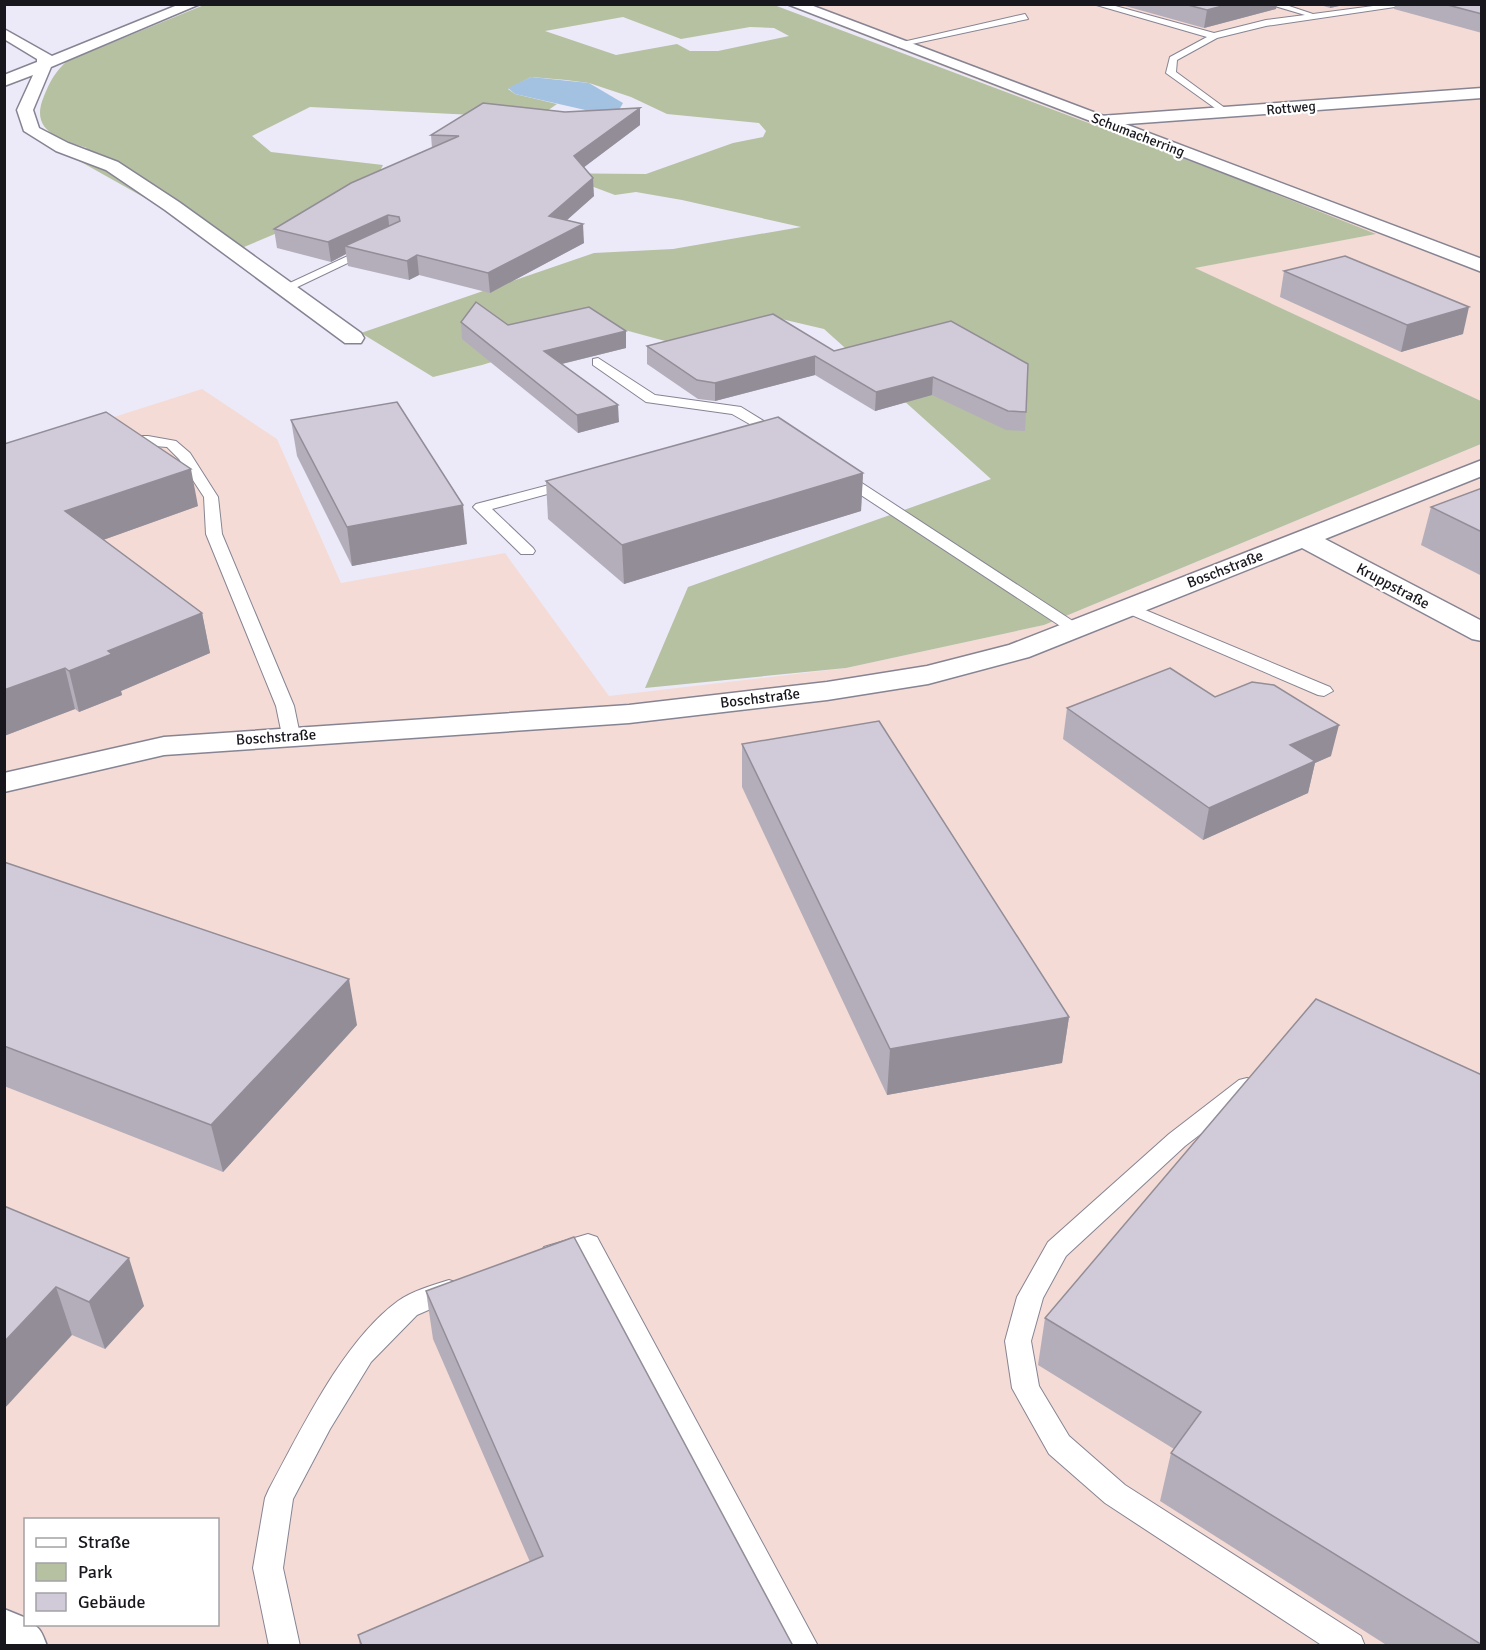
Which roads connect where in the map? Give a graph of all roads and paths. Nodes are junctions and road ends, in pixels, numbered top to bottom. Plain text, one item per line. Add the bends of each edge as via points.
1 (193, 4) edge
2 (794, 4) edge
3 (1097, 4) edge
4 (1272, 4) edge
5 (1411, 4) edge
6 (1317, 16) junction
7 (1025, 17) dead end
8 (4, 33) edge
9 (1214, 36) junction
10 (898, 44) junction
11 (45, 64) junction
12 (4, 81) edge
13 (1482, 93) edge
14 (1226, 113) junction
15 (1100, 121) junction
16 (380, 245) edge
17 (1482, 266) edge
18 (285, 288) junction
19 (353, 338) dead end
20 (598, 362) dead end
21 (772, 430) junction
22 (750, 436) edge
23 (791, 443) edge
24 (102, 444) edge
25 (1482, 467) edge
26 (829, 468) edge
27 (582, 480) edge
28 (1305, 539) junction
29 (527, 551) dead end
30 (1126, 608) junction
31 (1077, 629) junction
32 (1482, 633) edge
33 (1324, 691) dead end
34 (291, 735) junction
35 (4, 783) edge
36 (1267, 1068) edge
37 (526, 1262) edge
38 (473, 1279) edge
39 (4, 1633) edge
40 (21, 1646) edge
41 (285, 1646) edge
42 (803, 1646) edge
43 (1350, 1646) edge

1 - 11 street
2 - 10 street, Schumacherring
3 - 9 lane
4 - 6 lane
5 - 6 lane
6 - 9 lane
7 - 10 lane
8 - 11 street via 45,57
9 - 14 lane via 1173,59 1171,73
10 - 15 street, Schumacherring
11 - 12 street
11 - 18 street via 25,110 32,131 112,166
13 - 14 street, Rottweg
14 - 15 street, Rottweg
15 - 17 street, Schumacherring
16 - 18 lane
18 - 19 street
20 - 21 lane via 651,399 736,410
21 - 22 lane
21 - 23 lane
24 - 34 lane via 148,440 171,444 185,456 212,497 214,534 285,706
25 - 28 street, Boschstraße
26 - 31 lane
27 - 29 lane via 481,507
28 - 30 street, Boschstraße
28 - 32 street, Kruppstraße
30 - 31 street, Boschstraße
30 - 33 lane
31 - 34 street, Boschstraße via 1019,651 928,675 827,691 629,714
34 - 35 street, Boschstraße via 164,746
36 - 43 lane via 1237,1096 1177,1140 1057,1249 1030,1297 1018,1341 1026,1388 1059,1445 1115,1494
37 - 42 lane via 588,1244
38 - 41 lane via 408,1308 362,1354 279,1498 268,1568
39 - 40 street

